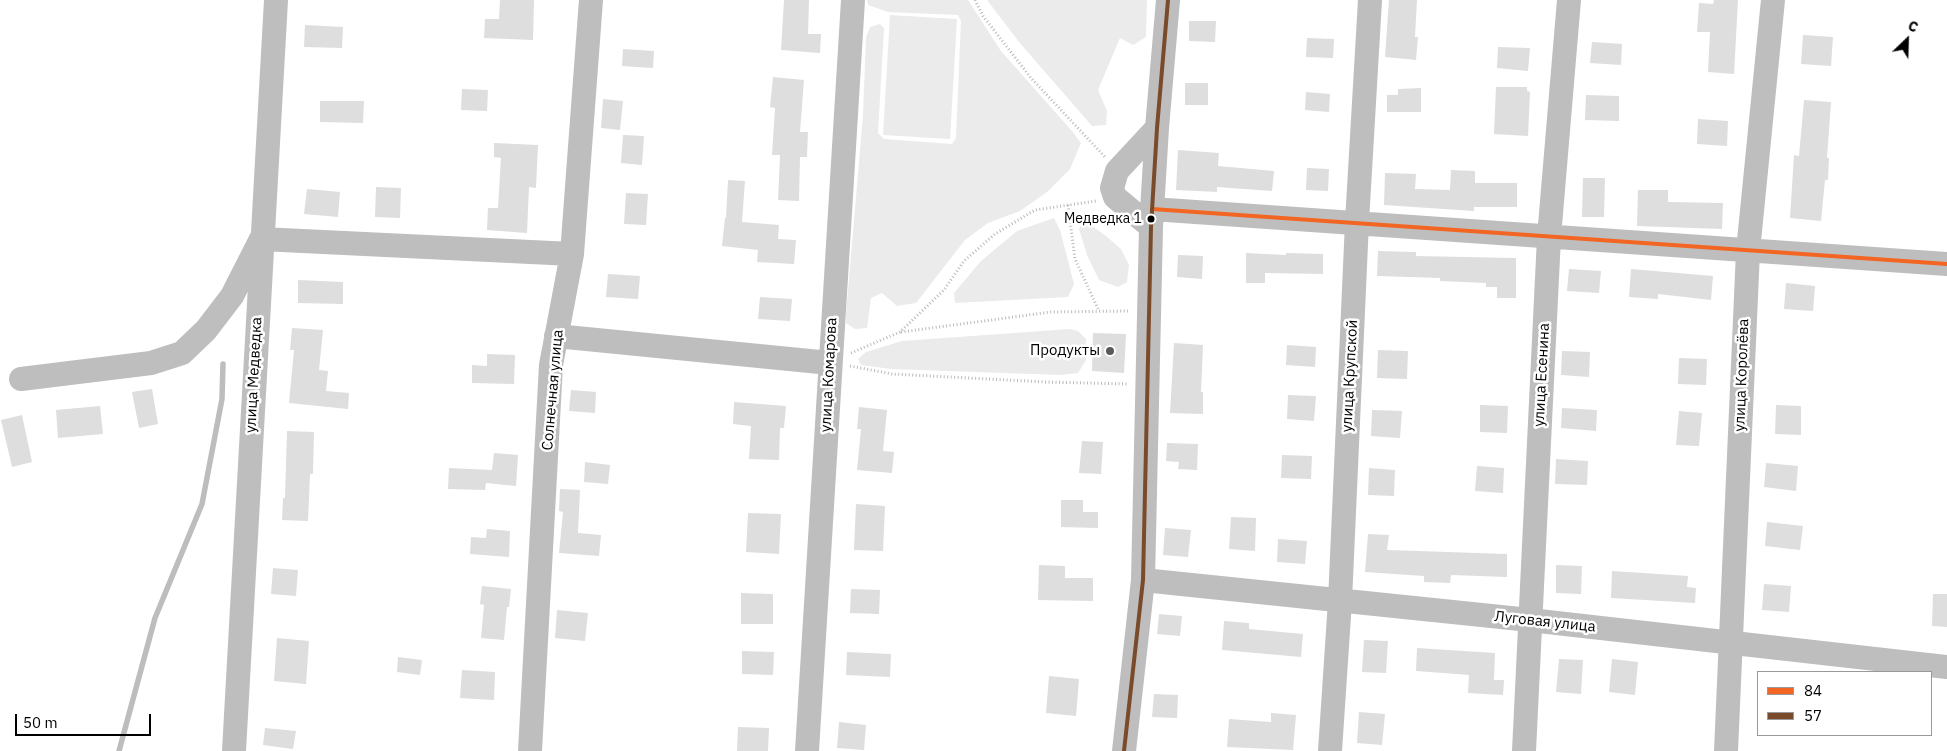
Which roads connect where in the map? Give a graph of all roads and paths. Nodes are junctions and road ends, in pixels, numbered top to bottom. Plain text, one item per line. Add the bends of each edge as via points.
1 (276, 0) edge
2 (591, 0) edge
3 (853, 0) edge
4 (975, 0) edge
5 (1168, 0) edge
6 (1370, 0) edge
7 (1569, 0) edge
8 (1773, 0) edge
9 (1157, 128) junction
10 (1117, 171) junction
11 (1115, 198) junction
12 (1068, 205) junction
13 (1152, 218) junction
14 (1357, 222) junction
15 (1549, 236) junction
16 (261, 239) junction
17 (1748, 251) junction
18 (572, 254) junction
19 (1947, 264) edge
20 (1149, 310) junction
21 (1099, 311) junction
22 (900, 332) junction
23 (556, 336) junction
24 (830, 362) junction
25 (21, 379) dead end
26 (1148, 384) junction
27 (1143, 580) junction
28 (1340, 601) junction
29 (1530, 620) junction
30 (1730, 644) junction
31 (1947, 667) edge
32 (234, 751) edge
33 (530, 751) edge
34 (808, 751) edge
35 (1124, 751) edge
36 (1330, 751) edge
37 (1524, 751) edge
38 (1726, 751) edge

1 - 16 street, улица Медведка
2 - 18 street, Солнечная улица
3 - 24 street, улица Комарова
4 - 10 path via 983,16 1031,78
5 - 9 street
6 - 14 street, улица Крупской
7 - 15 street, улица Есенина
8 - 17 street, улица Королёва
9 - 10 street
9 - 13 street
10 - 11 street via 1112,188
11 - 12 path
11 - 13 street
12 - 21 path via 1075,259
12 - 22 path via 1035,210 996,234 964,261 944,290
13 - 14 street
13 - 20 street
14 - 15 street
14 - 28 street, улица Крупской
15 - 17 street
15 - 29 street, улица Есенина
16 - 18 street
16 - 25 street via 232,296 206,330 182,353 151,363
16 - 32 street, улица Медведка
17 - 19 street
17 - 30 street, улица Королёва
18 - 23 street, Солнечная улица
20 - 21 path
20 - 26 street
21 - 22 path via 1051,312
22 - 24 path
23 - 24 street
23 - 33 street, Солнечная улица
24 - 26 path via 892,374
24 - 34 street, улица Комарова
26 - 27 street
27 - 28 street, Луговая улица
27 - 35 street
28 - 29 street, Луговая улица
28 - 36 street, улица Крупской
29 - 30 street, Луговая улица
29 - 37 street, улица Есенина
30 - 31 street, Луговая улица
30 - 38 street, улица Королёва

